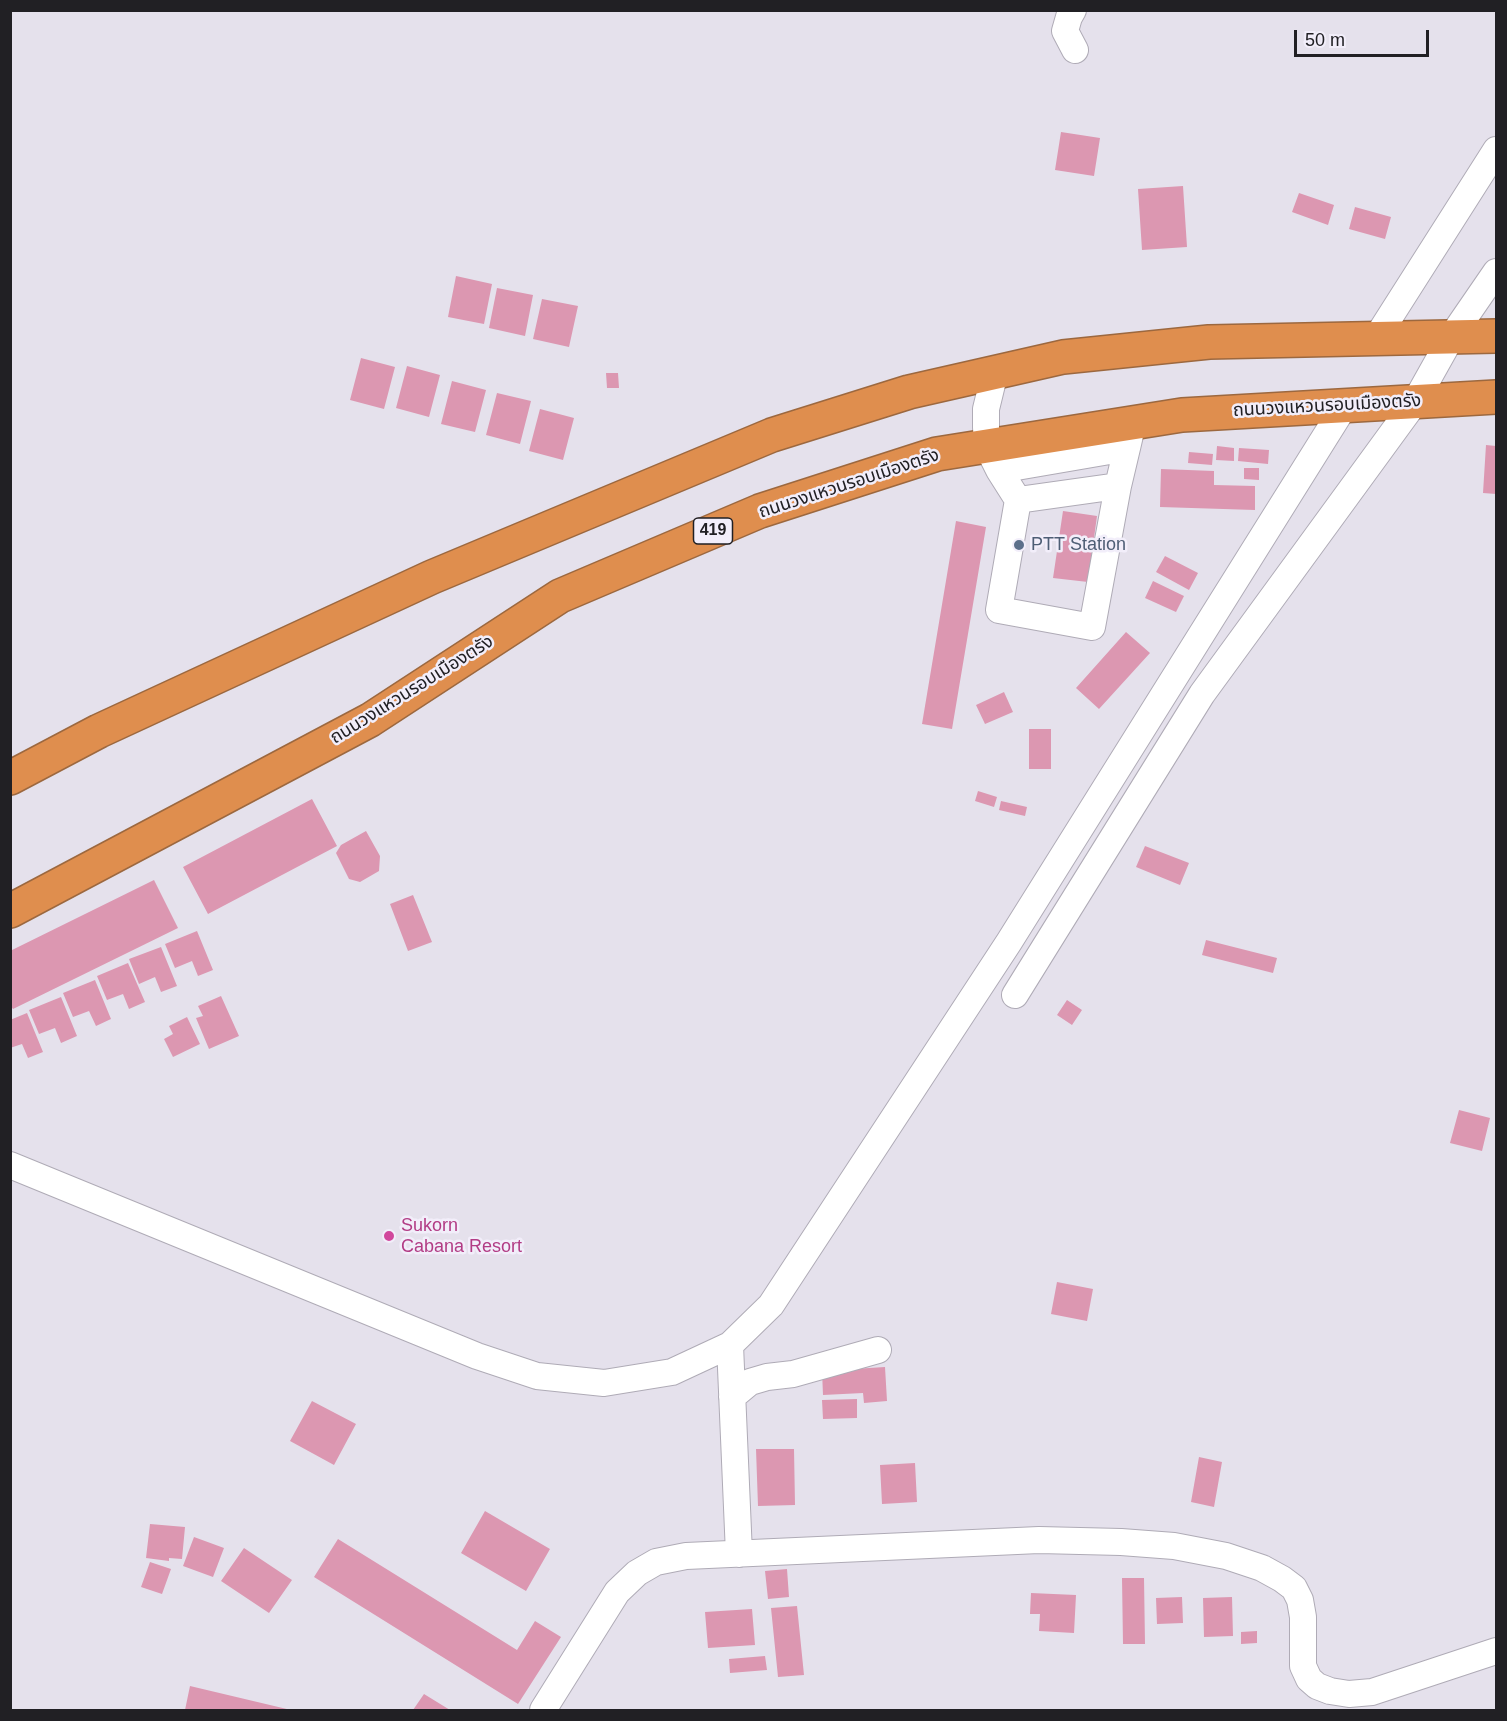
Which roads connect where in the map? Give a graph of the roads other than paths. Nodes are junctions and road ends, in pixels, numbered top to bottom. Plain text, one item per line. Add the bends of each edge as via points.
1 (1073, 10) edge
2 (1076, 50) dead end
3 (1497, 150) edge
4 (1497, 272) edge
5 (1452, 336) junction
6 (1497, 336) edge
7 (1377, 337) junction
8 (995, 372) junction
9 (1497, 397) edge
10 (1415, 402) junction
11 (1345, 405) junction
12 (1130, 436) junction
13 (993, 458) junction
14 (1118, 486) junction
15 (1018, 500) junction
16 (10, 778) edge
17 (10, 911) edge
18 (1015, 994) dead end
19 (10, 1166) edge
20 (730, 1345) junction
21 (878, 1350) dead end
22 (732, 1396) junction
23 (740, 1554) junction
24 (1497, 1651) edge
25 (543, 1710) edge

1 - 2 street via 1065,31
3 - 7 street
4 - 5 street
5 - 6 highway
5 - 7 highway
5 - 10 street
7 - 8 highway via 1209,342 1063,357
8 - 13 street via 986,409
8 - 16 highway via 909,392 772,435 432,577 110,726
9 - 10 highway, ถนนวงแหวนรอบเมืองตรัง / 419
10 - 11 highway, ถนนวงแหวนรอบเมืองตรัง / 419
10 - 18 street via 1202,694
11 - 12 highway, ถนนวงแหวนรอบเมืองตรัง / 419 via 1182,415
11 - 20 street via 1009,942 771,1305
12 - 13 highway, ถนนวงแหวนรอบเมืองตรัง / 419
12 - 14 street
13 - 15 street
13 - 17 highway, ถนนวงแหวนรอบเมืองตรัง / 419 via 937,454 760,511 560,596 370,720
14 - 15 street
14 - 15 street via 1092,627 999,610
19 - 20 street via 477,1356 537,1376 604,1383 672,1372
20 - 22 street
21 - 22 street via 750,1382
22 - 23 street
23 - 24 street via 1039,1540 1174,1546 1262,1568 1294,1588 1303,1617 1303,1666 1309,1679 1330,1691 1372,1692
23 - 25 street via 686,1556 656,1562 637,1572 617,1592

